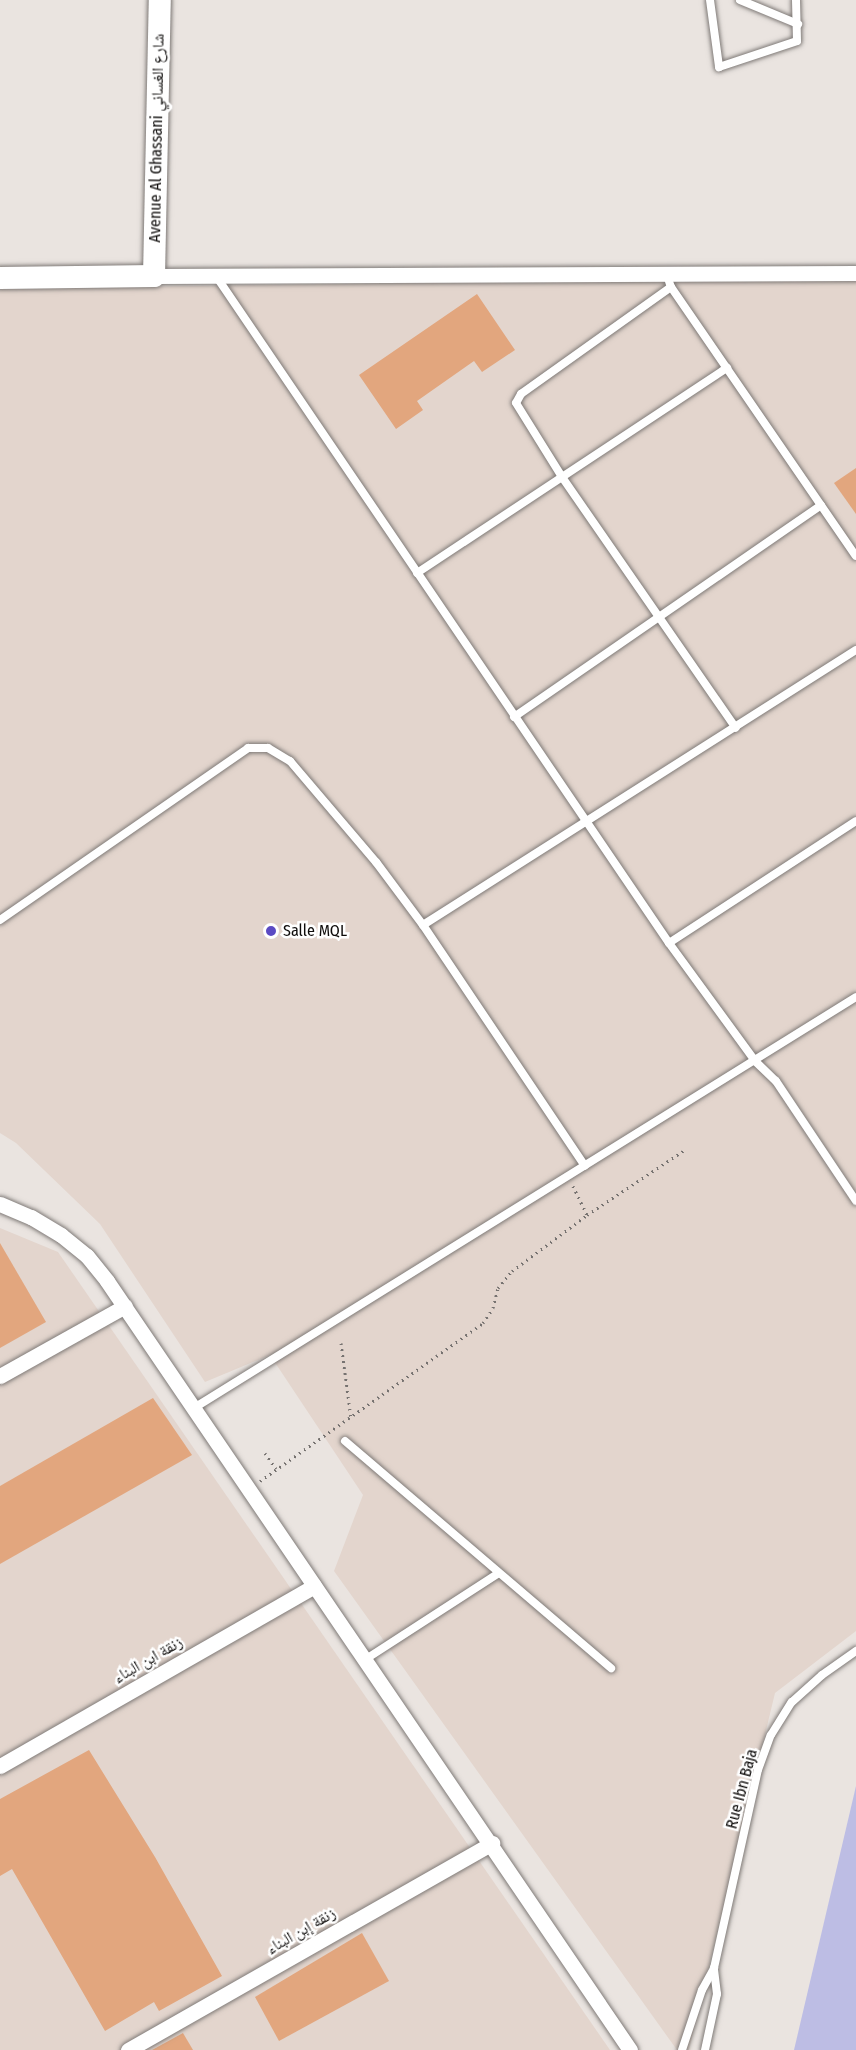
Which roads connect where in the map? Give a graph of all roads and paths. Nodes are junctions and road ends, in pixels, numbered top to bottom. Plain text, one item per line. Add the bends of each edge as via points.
1 (160, 0) edge
2 (710, 0) edge
3 (740, 0) edge
4 (796, 0) edge
5 (798, 24) junction
6 (856, 273) edge
7 (154, 276) junction
8 (216, 276) junction
9 (668, 280) junction
10 (4, 283) edge
11 (728, 368) junction
12 (562, 477) junction
13 (821, 505) junction
14 (856, 556) edge
15 (417, 573) junction
16 (659, 617) junction
17 (856, 651) edge
18 (514, 717) junction
19 (736, 728) junction
20 (856, 821) edge
21 (587, 823) junction
22 (0, 920) edge
23 (423, 925) junction
24 (669, 943) junction
25 (856, 997) edge
26 (755, 1062) junction
27 (686, 1149) dead end
28 (585, 1166) junction
29 (568, 1176) junction
30 (856, 1201) edge
31 (0, 1204) edge
32 (587, 1215) junction
33 (125, 1306) junction
34 (341, 1342) dead end
35 (0, 1376) edge
36 (194, 1408) junction
37 (351, 1418) junction
38 (345, 1441) dead end
39 (265, 1453) dead end
40 (276, 1470) junction
41 (249, 1489) junction
42 (499, 1573) junction
43 (314, 1586) junction
44 (856, 1652) edge
45 (366, 1659) junction
46 (611, 1668) dead end
47 (0, 1766) edge
48 (492, 1843) junction
49 (714, 1968) junction
50 (128, 2050) edge
51 (630, 2050) edge
52 (682, 2050) edge
53 (705, 2050) edge

1 - 7 street, Avenue Al Ghassani شارع الغساني
2 - 5 lane via 719,67 797,41
3 - 5 lane
4 - 5 lane
6 - 9 street
7 - 8 street
7 - 10 street
8 - 9 street
8 - 15 lane
9 - 11 lane
9 - 12 lane via 518,396 517,406
11 - 12 lane
11 - 13 lane
12 - 15 lane
12 - 16 lane
13 - 14 lane
13 - 16 lane
15 - 18 lane
16 - 18 lane
16 - 19 lane
17 - 19 lane
18 - 21 lane
19 - 21 lane
20 - 24 lane
21 - 23 lane
21 - 24 lane
22 - 23 lane via 256,746 268,748 290,761 376,862
23 - 28 lane
24 - 26 lane
25 - 26 lane
26 - 28 lane
26 - 30 lane via 776,1081
27 - 32 path
28 - 29 lane
29 - 32 path
29 - 36 lane
31 - 33 street via 31,1217 78,1249
32 - 37 path via 506,1276 483,1323
33 - 35 street
33 - 36 street
34 - 37 path
36 - 41 street
37 - 40 path
38 - 42 lane
39 - 40 path
40 - 41 path
41 - 43 street
42 - 45 lane
42 - 46 lane
43 - 45 street
43 - 47 street, زنقة ابن البناء
44 - 49 lane, Rue Ibn Baja via 792,1702 771,1735 758,1770
45 - 48 street
48 - 50 street, زنقة إبن البناء
48 - 51 street
49 - 52 lane, Rue Ibn Baja via 702,1990
49 - 53 lane, Rue Ibn Baja via 717,1994

